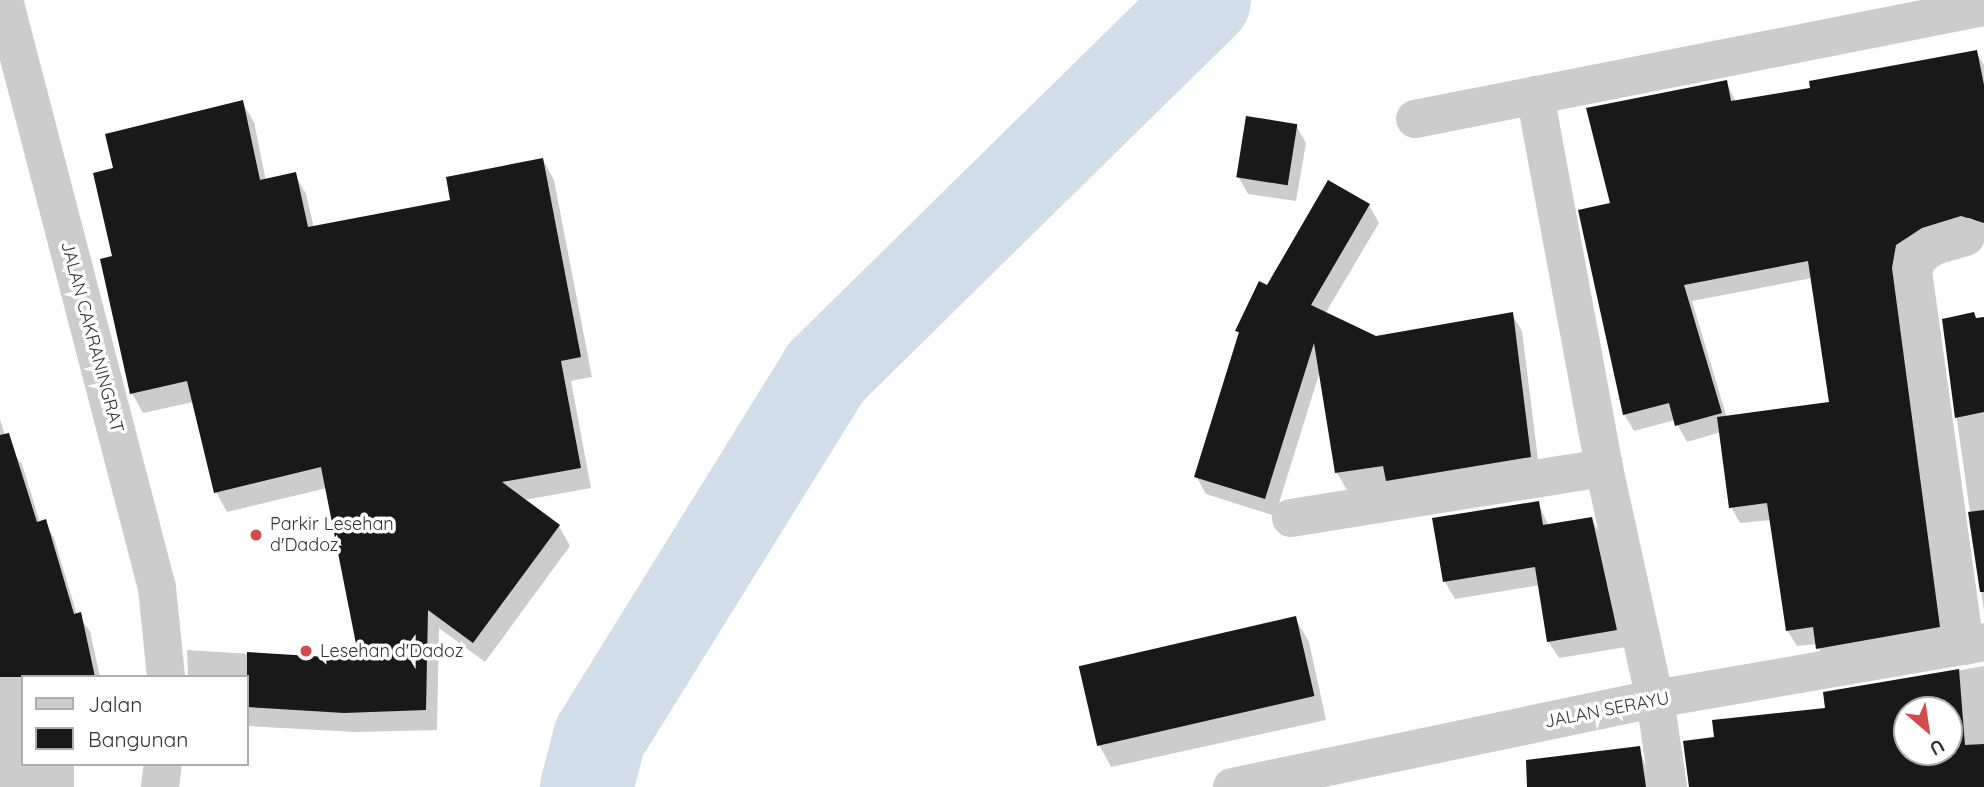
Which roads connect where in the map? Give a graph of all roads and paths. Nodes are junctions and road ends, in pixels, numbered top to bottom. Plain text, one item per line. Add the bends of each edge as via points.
1 (4, 0) edge
2 (1984, 7) edge
3 (1535, 95) junction
4 (1415, 119) dead end
5 (1966, 237) dead end
6 (1604, 468) junction
7 (1291, 518) dead end
8 (1974, 644) edge
9 (166, 675) edge
10 (1655, 699) junction
11 (163, 766) edge
12 (160, 787) edge
13 (1232, 787) edge
14 (1668, 787) edge

1 - 9 street, JALAN CAKRANINGRAT via 157,588
2 - 3 street
3 - 4 street
3 - 6 street
5 - 8 street via 1934,246 1917,258 1913,273
6 - 7 street
6 - 10 street
8 - 10 street, JALAN SERAYU
10 - 13 street, JALAN SERAYU
10 - 14 street
11 - 12 street

